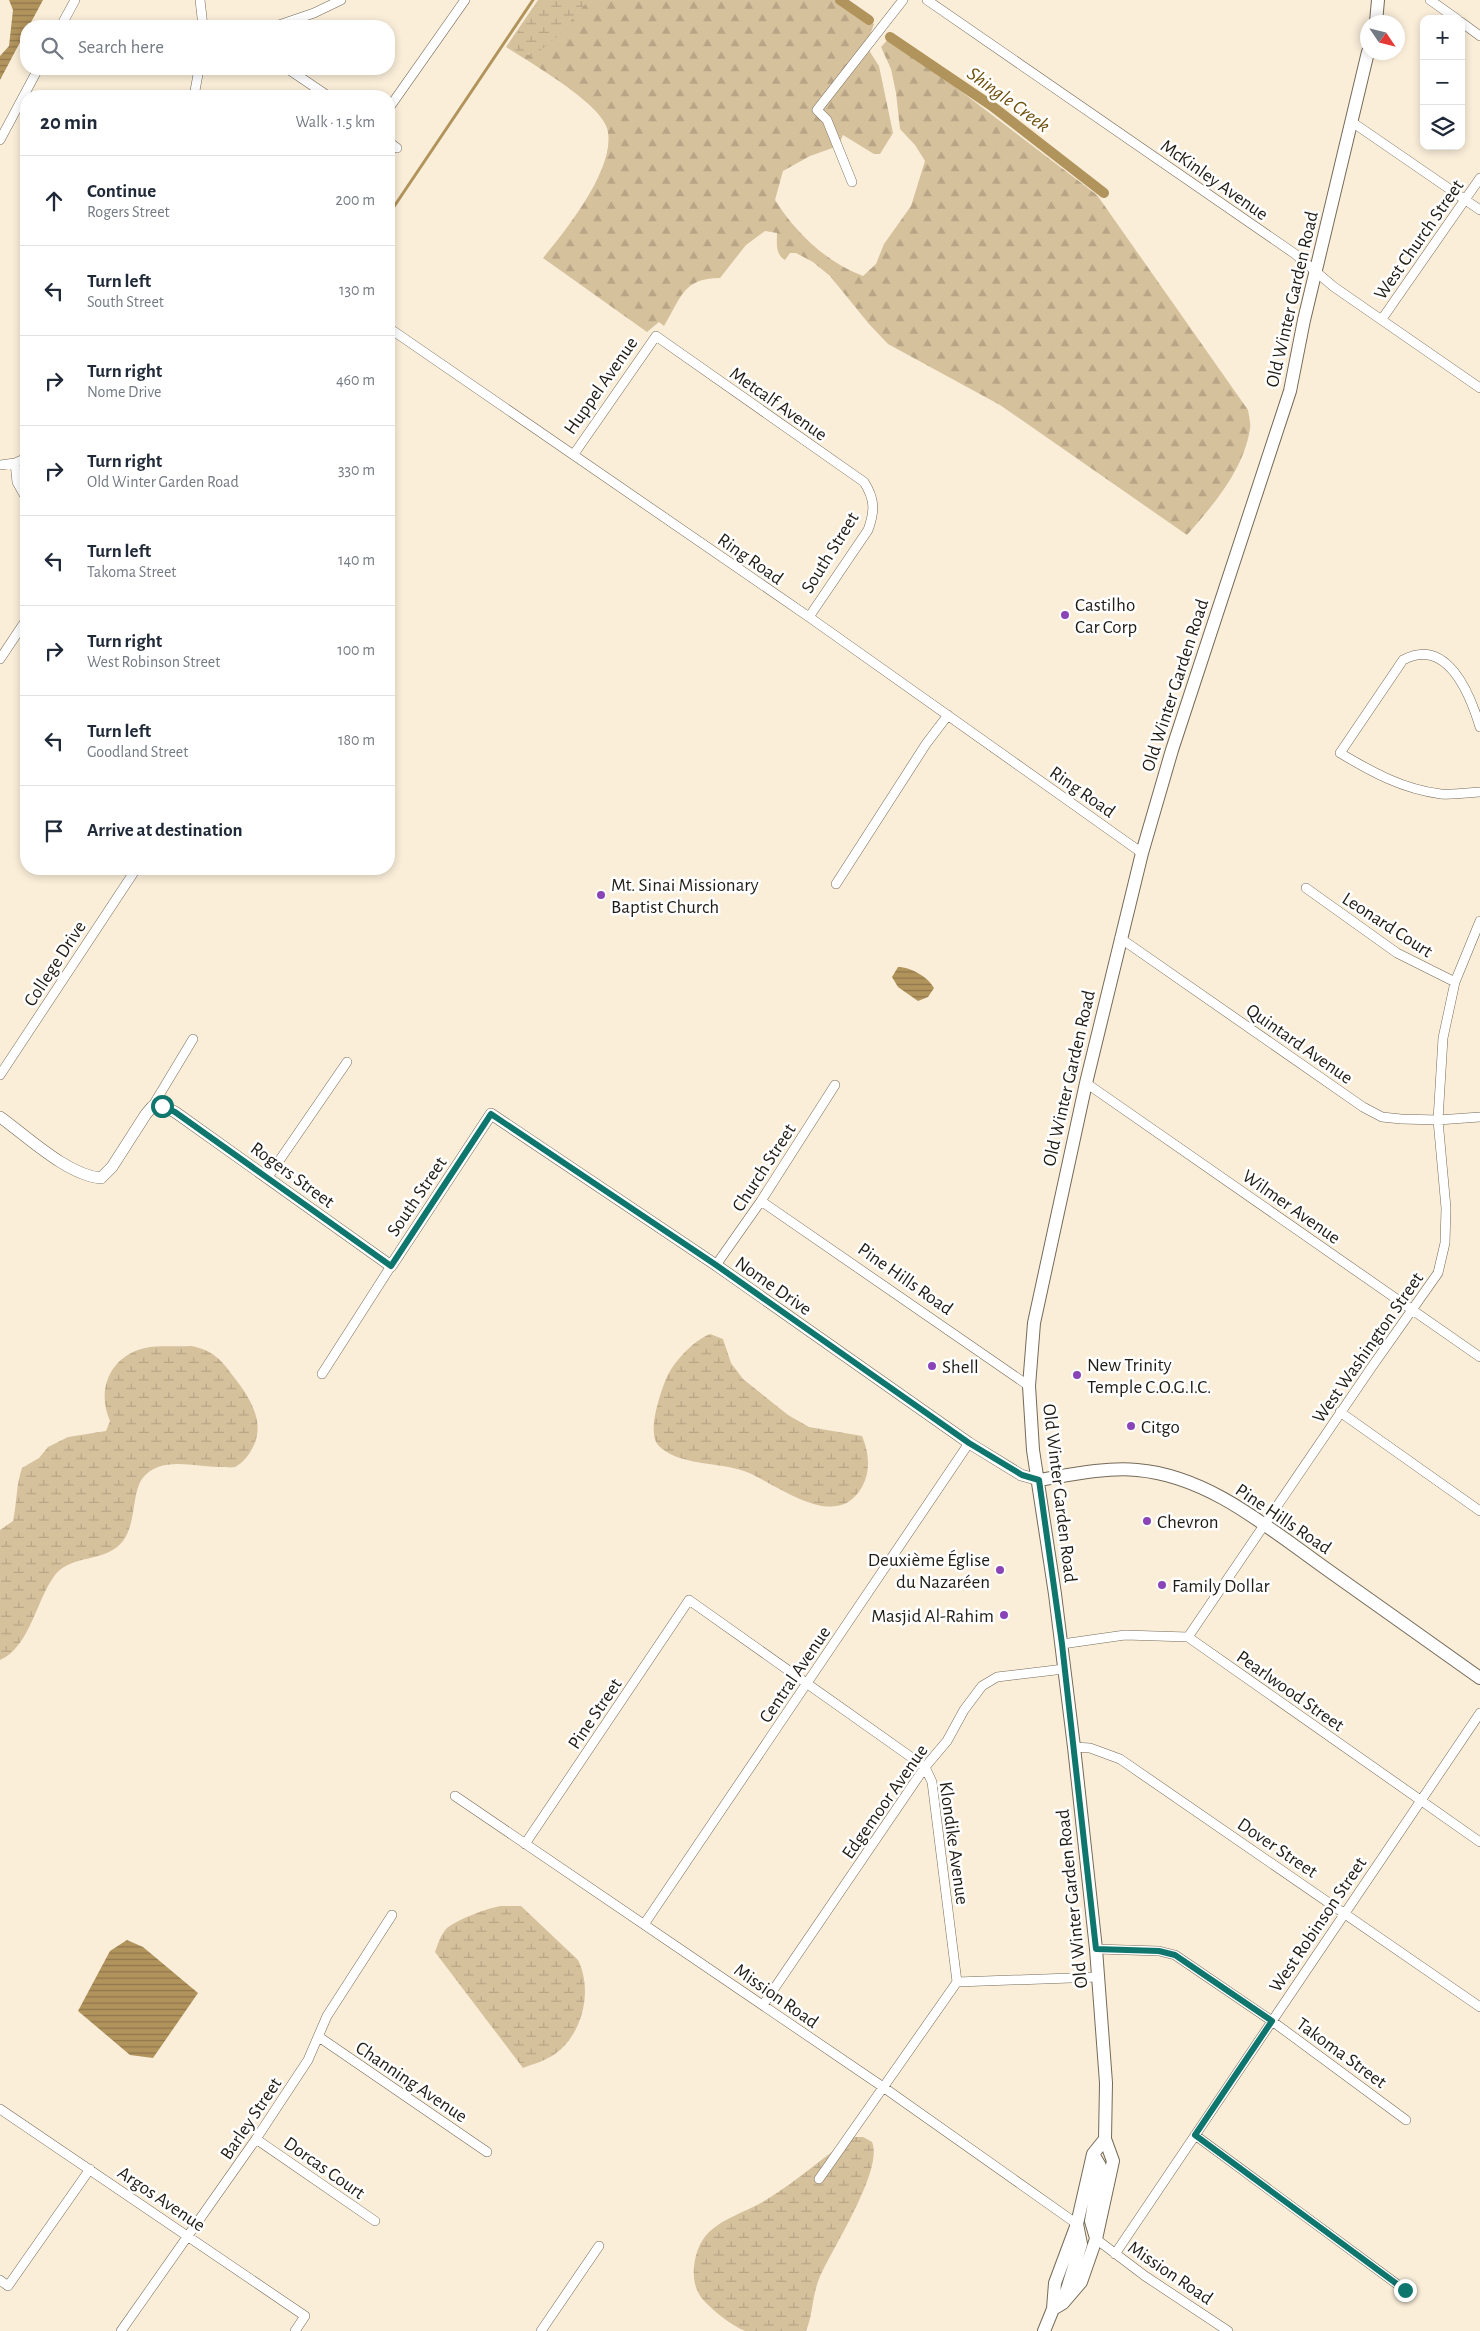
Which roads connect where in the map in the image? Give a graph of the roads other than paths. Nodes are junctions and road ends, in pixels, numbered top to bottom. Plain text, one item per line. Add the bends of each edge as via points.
1 (75, 0) edge
2 (200, 0) edge
3 (341, 0) edge
4 (465, 0) edge
5 (903, 0) edge
6 (927, 0) edge
7 (1378, 0) edge
8 (1384, 0) edge
9 (1430, 0) edge
10 (1377, 15) edge
11 (1378, 15) edge
12 (1451, 15) edge
13 (64, 20) edge
14 (202, 20) edge
15 (295, 20) edge
16 (1465, 25) edge
17 (1480, 36) edge
18 (1366, 60) edge
19 (35, 75) edge
20 (198, 75) edge
21 (297, 75) edge
22 (27, 90) edge
23 (195, 90) edge
24 (319, 90) edge
25 (395, 99) edge
26 (20, 103) edge
27 (1352, 122) junction
28 (0, 140) edge
29 (1480, 178) edge
30 (852, 182) dead end
31 (1465, 200) junction
32 (1480, 210) edge
33 (1316, 272) junction
34 (1382, 320) junction
35 (395, 332) edge
36 (656, 336) joint
37 (1480, 388) edge
38 (574, 454) junction
39 (20, 461) edge
40 (15, 463) junction
41 (0, 465) edge
42 (20, 487) edge
43 (874, 503) joint
44 (809, 617) junction
45 (20, 629) edge
46 (0, 659) edge
47 (948, 715) junction
48 (1480, 727) edge
49 (1480, 792) edge
50 (1142, 853) junction
51 (132, 875) edge
52 (836, 884) dead end
53 (1306, 888) dead end
54 (1480, 921) edge
55 (1120, 938) junction
56 (1456, 982) junction
57 (193, 1039) dead end
58 (348, 1062) dead end
59 (0, 1075) edge
60 (1086, 1083) junction
61 (835, 1085) dead end
62 (152, 1107) junction
63 (491, 1114) joint
64 (0, 1117) edge
65 (1480, 1117) edge
66 (1438, 1120) junction
67 (268, 1177) junction
68 (761, 1200) junction
69 (716, 1265) junction
70 (391, 1266) junction
71 (1413, 1310) junction
72 (1480, 1357) edge
73 (322, 1374) dead end
74 (1029, 1386) junction
75 (1340, 1412) junction
76 (969, 1443) junction
77 (1039, 1480) junction
78 (1480, 1511) edge
79 (1264, 1525) junction
80 (689, 1600) joint
81 (1188, 1637) junction
82 (1062, 1644) junction
83 (1064, 1669) junction
84 (1480, 1678) edge
85 (808, 1684) junction
86 (1480, 1712) edge
87 (1074, 1747) junction
88 (925, 1767) junction
89 (455, 1796) dead end
90 (1421, 1800) junction
91 (1480, 1842) edge
92 (525, 1844) junction
93 (1345, 1912) junction
94 (392, 1915) dead end
95 (645, 1923) junction
96 (1096, 1949) junction
97 (1098, 1977) junction
98 (957, 1982) junction
99 (763, 2005) junction
100 (1480, 2007) edge
101 (1272, 2021) junction
102 (319, 2037) junction
103 (883, 2086) junction
104 (0, 2109) edge
105 (1406, 2120) dead end
106 (1195, 2135) junction
107 (256, 2139) junction
108 (1104, 2139) junction
109 (487, 2152) dead end
110 (1093, 2154) junction
111 (90, 2168) junction
112 (819, 2179) dead end
113 (375, 2221) dead end
114 (1077, 2224) junction
115 (188, 2235) junction
116 (1096, 2239) junction
117 (599, 2246) dead end
118 (1115, 2254) junction
119 (0, 2280) edge
120 (1405, 2290) dead end
121 (1058, 2306) junction
122 (121, 2331) edge
123 (295, 2331) edge
124 (541, 2331) edge
125 (1044, 2331) edge
126 (1228, 2331) edge

1 - 13 street
2 - 14 street
3 - 15 street
4 - 25 street
5 - 30 street via 817,110 827,120
6 - 33 street, McKinley Avenue
7 - 10 main road
8 - 11 main road
9 - 12 street
16 - 17 street
18 - 27 main road, Old Winter Garden Road
19 - 22 street
20 - 23 street
21 - 24 street
26 - 28 street
27 - 31 street
27 - 33 main road, Old Winter Garden Road
29 - 31 street, West Church Street
31 - 32 street
31 - 34 street, West Church Street
33 - 34 street, McKinley Avenue
33 - 50 main road, Old Winter Garden Road via 1290,391 1177,734
34 - 37 street, McKinley Avenue
35 - 38 street, Ring Road
36 - 38 street, Huppel Avenue
36 - 43 street, Metcalf Avenue via 864,482
38 - 44 street, Ring Road
39 - 40 street
40 - 41 street
40 - 42 street
43 - 44 street, South Street via 868,530
44 - 47 street, Ring Road
45 - 46 street
47 - 50 street, Ring Road
47 - 52 street
48 - 49 street via 1471,698 1457,674 1440,660 1422,653 1403,660 1340,753 1381,777 1415,788 1442,794
50 - 55 main road, Old Winter Garden Road
51 - 59 street, College Drive
53 - 56 street, Leonard Court via 1397,953
54 - 56 street, West Washington Street
55 - 60 main road, Old Winter Garden Road
55 - 66 street, Quintard Avenue via 1363,1107 1382,1117
56 - 66 street, West Washington Street via 1443,1038
57 - 62 street
58 - 67 street
60 - 71 street, Wilmer Avenue
60 - 74 main road, Old Winter Garden Road via 1040,1288
61 - 68 street, Church Street
62 - 64 street via 112,1167 101,1178 74,1171
62 - 67 street, Rogers Street via 162,1106 175,1112
63 - 69 street, Nome Drive
63 - 70 street, South Street
65 - 66 street, Quintard Avenue
66 - 71 street, West Washington Street via 1446,1208 1445,1243 1438,1273
67 - 70 street, Rogers Street
68 - 69 street, Church Street
68 - 74 street, Pine Hills Road
69 - 76 street, Nome Drive
70 - 73 street, South Street
71 - 72 street, Wilmer Avenue
71 - 75 street, West Washington Street
74 - 77 main road, Old Winter Garden Road via 1033,1450
75 - 78 street
75 - 79 street, West Washington Street
76 - 77 street, Nome Drive via 1022,1475
76 - 85 street, Central Avenue
77 - 79 main road, Pine Hills Road via 1136,1470 1178,1478 1205,1488
77 - 82 main road, Old Winter Garden Road
79 - 81 street, West Washington Street
79 - 84 main road, Pine Hills Road
80 - 85 street, Klondike Avenue
80 - 92 street, Pine Street
81 - 82 street via 1125,1635
81 - 90 street, Pearlwood Street
82 - 83 main road, Old Winter Garden Road
83 - 87 main road, Old Winter Garden Road
83 - 88 street, Edgemoor Avenue via 997,1677 982,1686 947,1741
85 - 88 street, Klondike Avenue
85 - 95 street, Central Avenue
86 - 90 street, West Robinson Street
87 - 93 street, Dover Street via 1090,1748 1120,1759
87 - 96 main road, Old Winter Garden Road
88 - 98 street, Klondike Avenue via 932,1782
88 - 99 street, Edgemoor Avenue
89 - 92 street, Mission Road
90 - 91 street, Pearlwood Street
90 - 93 street, West Robinson Street
92 - 95 street, Mission Road
93 - 100 street, Dover Street
93 - 101 street, West Robinson Street
94 - 102 street, Barley Street via 327,2016
95 - 99 street, Mission Road
96 - 97 main road, Old Winter Garden Road
96 - 101 street, Takoma Street via 1159,1951 1175,1955
97 - 98 street
97 - 108 main road, Old Winter Garden Road via 1106,2083
98 - 103 street
99 - 103 street, Mission Road
101 - 105 street, Takoma Street
101 - 106 street, West Robinson Street
102 - 107 street, Barley Street via 308,2060
102 - 109 street, Channing Avenue
103 - 112 street
103 - 114 street, Mission Road
104 - 111 street, Argos Avenue
106 - 118 street, West Robinson Street
106 - 120 street
107 - 113 street, Dorcas Court
107 - 115 street, Barley Street
108 - 110 main road, Old Winter Garden Road
108 - 116 main road, Old Winter Garden Road via 1113,2162
110 - 114 main road, Old Winter Garden Road
110 - 116 main road via 1100,2166 1091,2221
111 - 115 street, Argos Avenue
111 - 119 street via 8,2286
114 - 121 main road, Old Winter Garden Road via 1055,2284
115 - 122 street, Barley Street
115 - 123 street, Argos Avenue via 305,2316
116 - 118 street, Mission Road
116 - 121 main road, Old Winter Garden Road via 1081,2282
117 - 124 street
118 - 126 street, Mission Road
121 - 125 main road, Old Winter Garden Road

